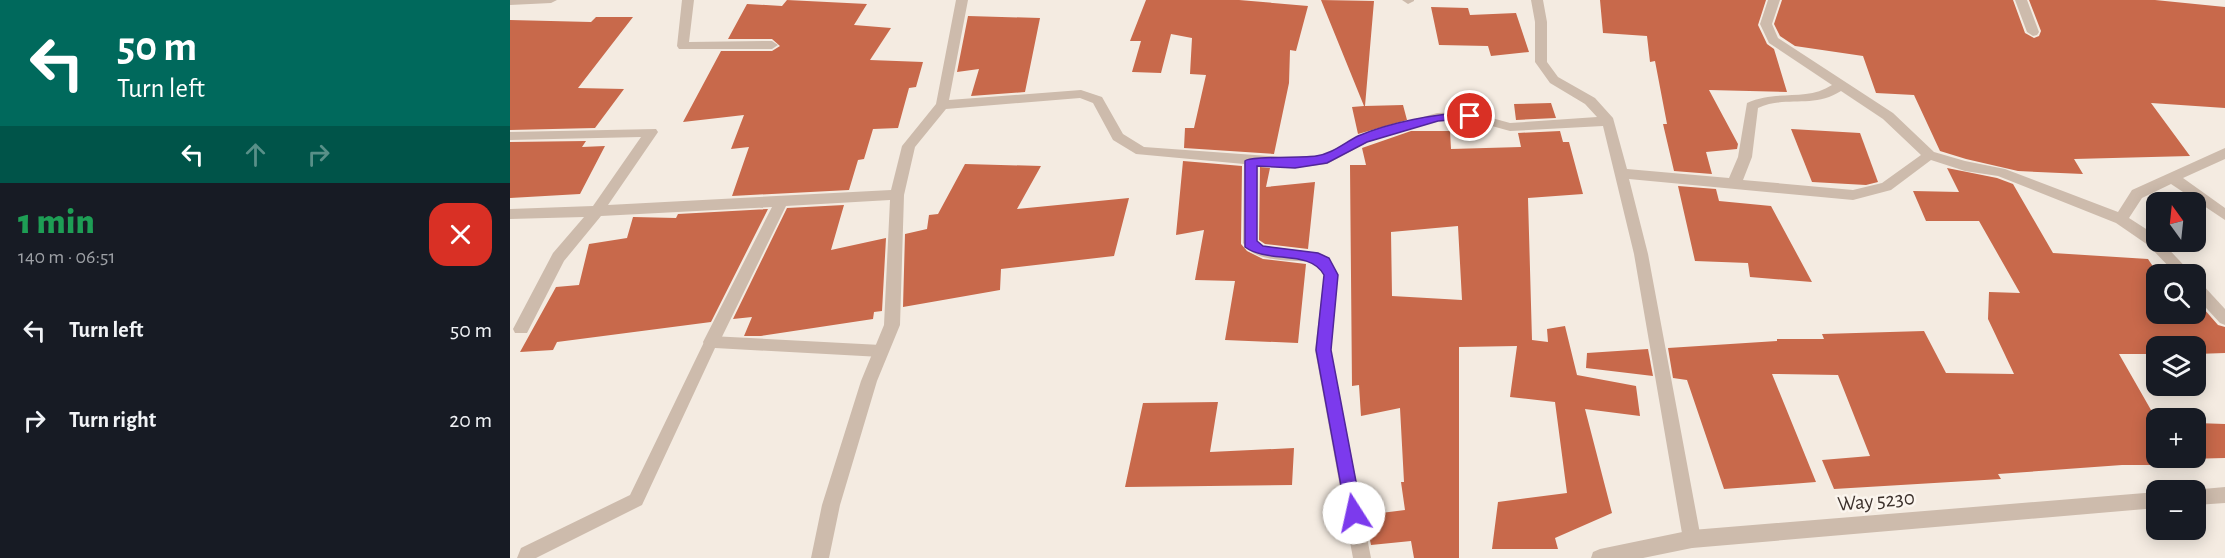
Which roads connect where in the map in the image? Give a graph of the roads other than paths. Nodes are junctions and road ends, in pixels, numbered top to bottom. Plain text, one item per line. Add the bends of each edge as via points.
1 (550, 0) edge
2 (688, 0) edge
3 (962, 0) edge
4 (1537, 0) edge
5 (1774, 0) edge
6 (2021, 0) edge
7 (510, 2) edge
8 (2033, 32) dead end
9 (772, 45) dead end
10 (1840, 86) junction
11 (942, 105) junction
12 (1608, 121) junction
13 (510, 136) edge
14 (2225, 153) edge
15 (1929, 155) junction
16 (1251, 161) junction
17 (1621, 173) junction
18 (2172, 178) junction
19 (1734, 184) junction
20 (897, 195) junction
21 (781, 202) junction
22 (597, 211) junction
23 (510, 214) edge
24 (2225, 215) edge
25 (2121, 219) junction
26 (2176, 264) edge
27 (2206, 298) edge
28 (2225, 319) edge
29 (521, 329) dead end
30 (711, 342) junction
31 (881, 351) junction
32 (2225, 495) edge
33 (2206, 496) edge
34 (2146, 502) edge
35 (1692, 539) junction
36 (525, 558) edge
37 (820, 558) edge
38 (1362, 558) edge
39 (1600, 558) edge

1 - 7 street
2 - 9 street via 683,46
3 - 11 street
4 - 12 street via 1541,62 1554,80 1590,101
5 - 10 street via 1766,24 1773,40
6 - 8 street
10 - 15 street via 1888,117
10 - 19 street via 1827,96 1811,100 1762,100 1752,106 1745,157
11 - 16 street via 1081,94 1098,100 1118,137 1141,152
11 - 20 street via 909,146
12 - 16 street via 1510,127 1470,116 1437,117 1363,139 1327,159 1295,164
12 - 17 street
13 - 22 street via 651,132
14 - 18 street
15 - 19 street via 1878,192 1853,195
15 - 25 street via 2000,172
16 - 38 street via 1250,243 1260,251 1314,256 1324,262 1331,275 1323,350
17 - 19 street
17 - 35 street via 1641,254
18 - 24 street
18 - 25 street via 2137,194
20 - 21 street
20 - 31 street via 892,325
21 - 22 street
21 - 30 street
22 - 23 street
22 - 29 street via 558,257
25 - 26 street via 2153,240
27 - 28 street
30 - 31 lane
30 - 36 lane via 636,500
31 - 37 street via 831,505
32 - 33 street
34 - 35 street, Way 5230
35 - 39 street, Way 5230

